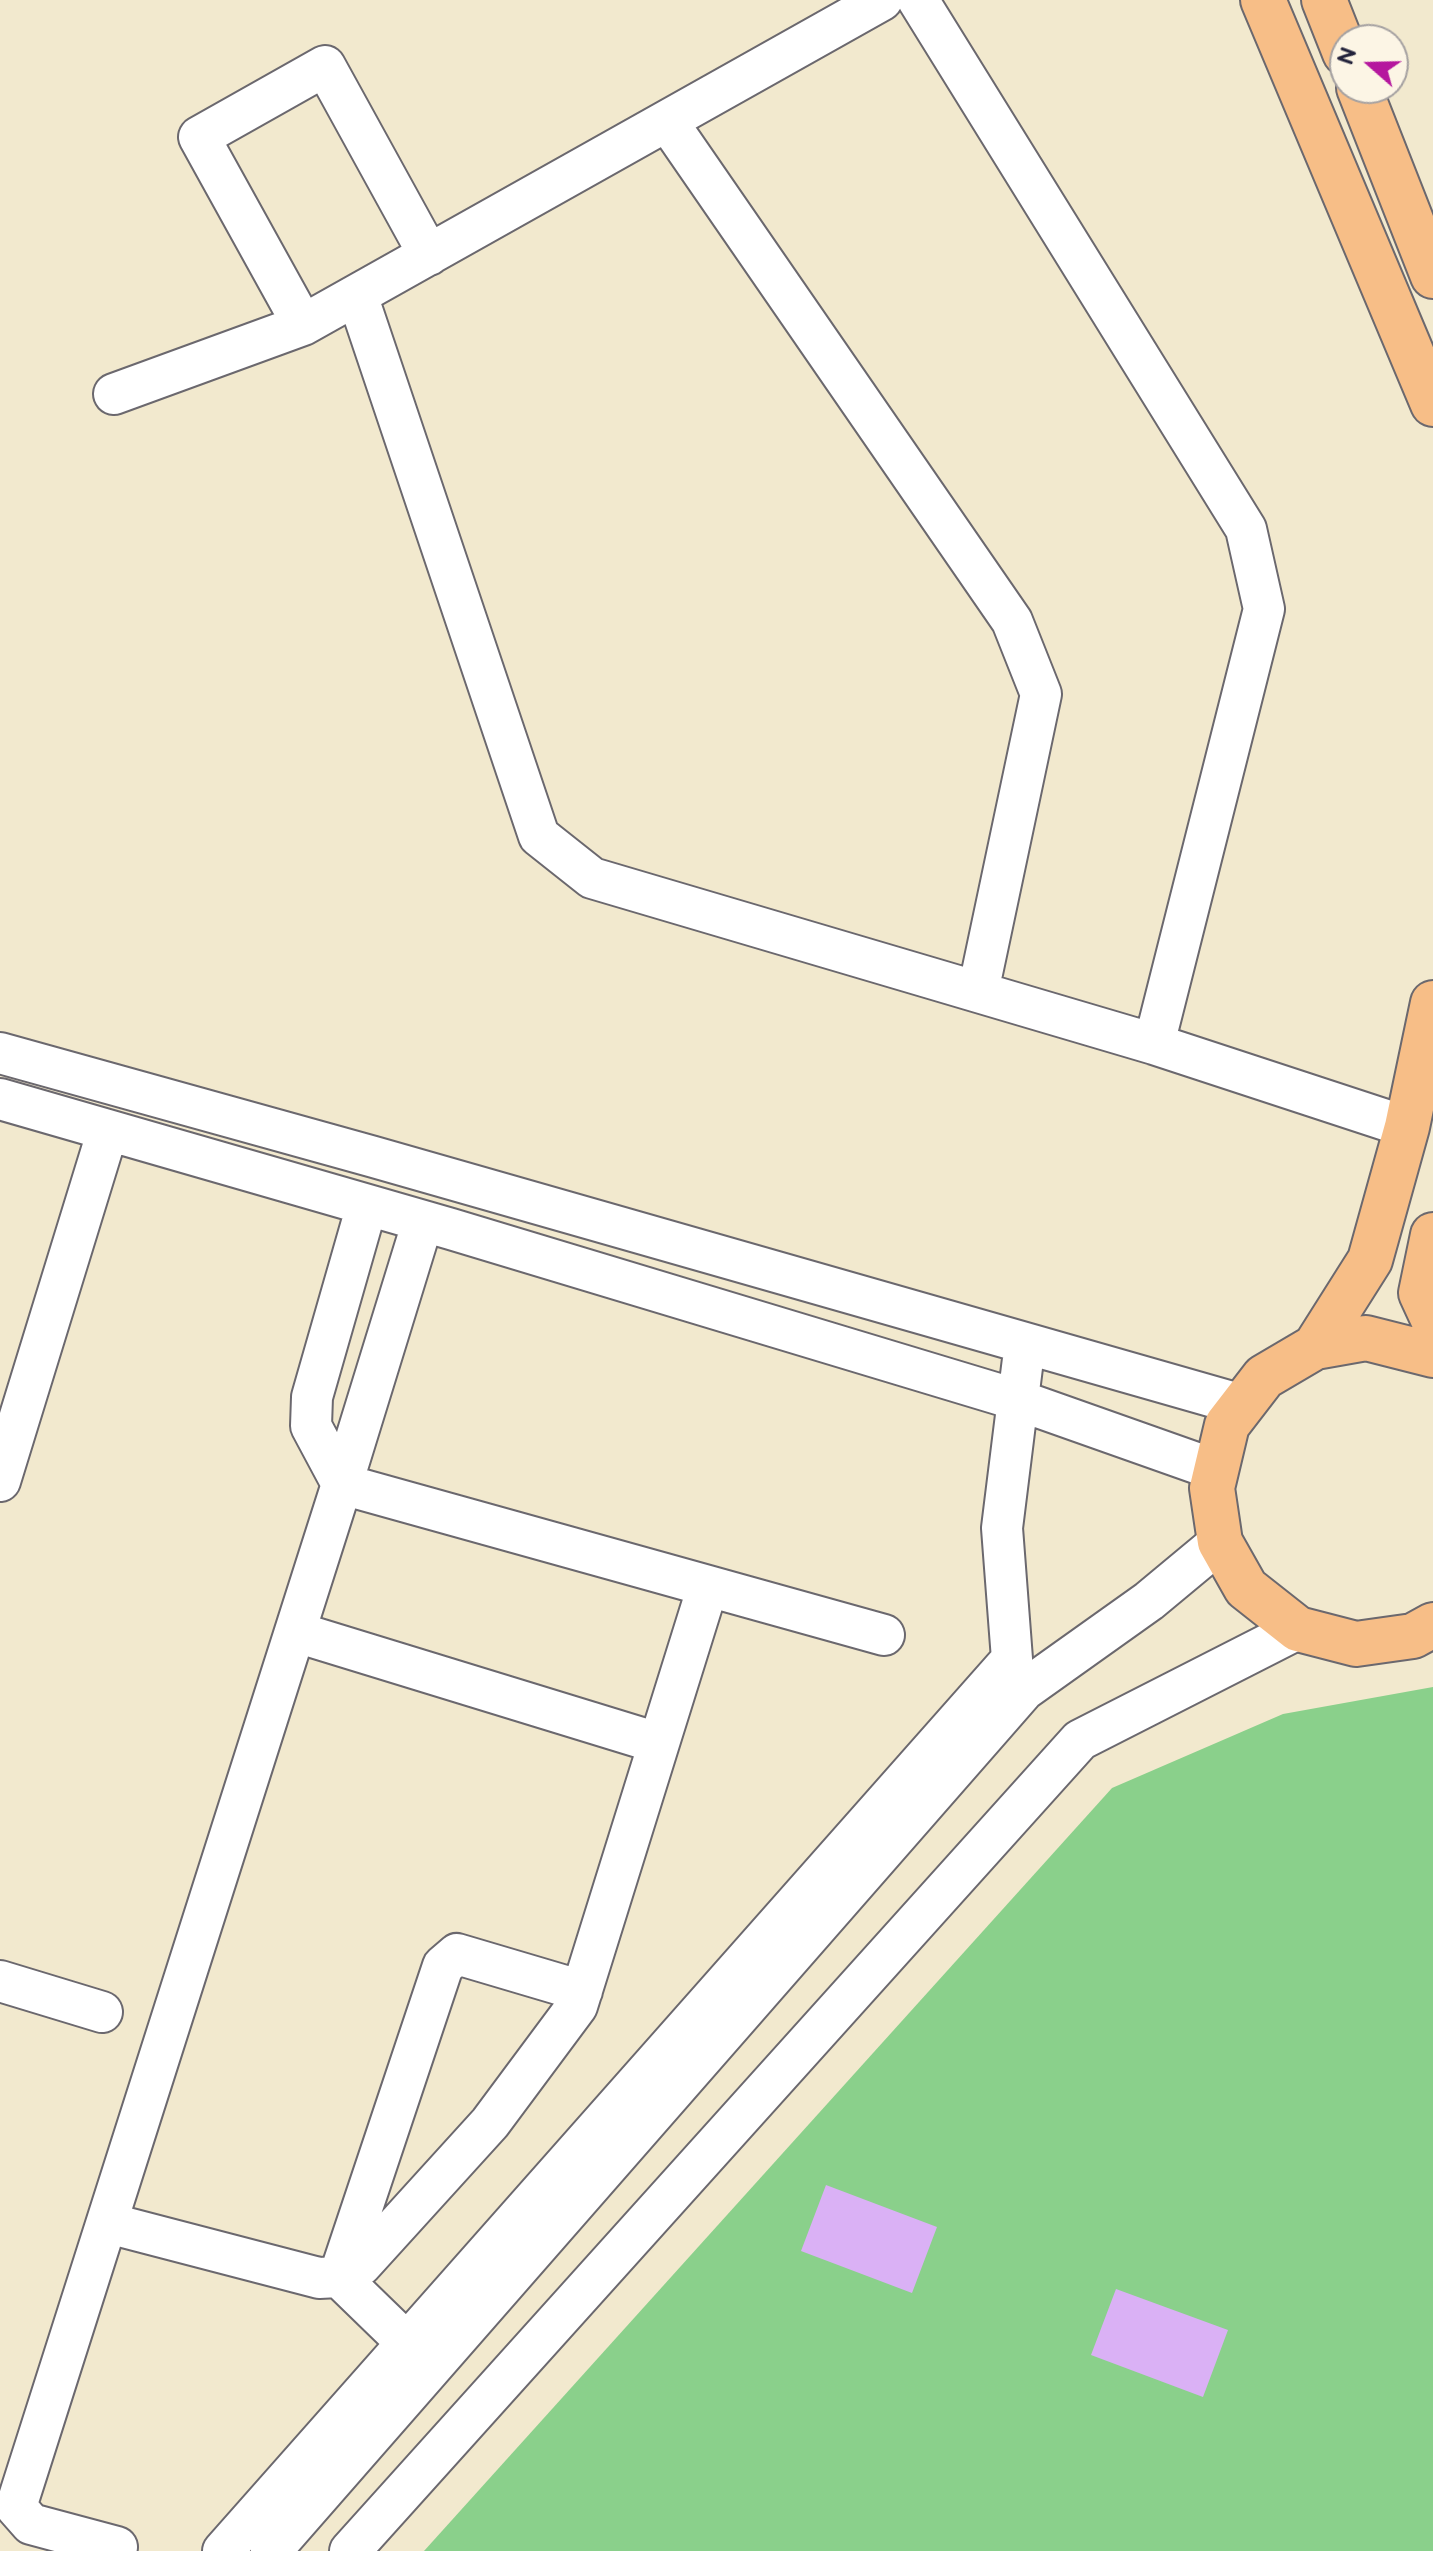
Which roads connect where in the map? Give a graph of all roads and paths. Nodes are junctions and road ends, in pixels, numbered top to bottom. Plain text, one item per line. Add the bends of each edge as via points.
1 (882, 0) edge
2 (918, 0) edge
3 (1263, 0) edge
4 (1324, 0) edge
5 (1334, 24) edge
6 (1365, 104) edge
7 (667, 121) junction
8 (429, 255) junction
9 (1433, 276) edge
10 (357, 295) junction
11 (303, 325) junction
12 (114, 394) dead end
13 (1433, 404) edge
14 (978, 992) junction
15 (1433, 1003) edge
16 (1154, 1044) junction
17 (0, 1053) edge
18 (0, 1099) edge
19 (1407, 1127) junction
20 (108, 1130) junction
21 (367, 1205) junction
22 (423, 1221) junction
23 (614, 1226) junction
24 (1433, 1235) edge
25 (600, 1274) junction
26 (1433, 1319) edge
27 (1025, 1343) junction
28 (1315, 1347) junction
29 (1433, 1355) edge
30 (1018, 1400) junction
31 (1242, 1405) junction
32 (1216, 1470) junction
33 (0, 1481) edge
34 (342, 1484) junction
35 (1220, 1542) junction
36 (708, 1586) junction
37 (1433, 1625) edge
38 (1298, 1629) junction
39 (296, 1632) junction
40 (884, 1635) dead end
41 (658, 1743) junction
42 (0, 1981) edge
43 (582, 1991) junction
44 (102, 2012) dead end
45 (108, 2223) junction
46 (339, 2277) junction
47 (407, 2343) junction
48 (117, 2547) dead end
49 (223, 2551) edge
50 (271, 2551) edge
51 (350, 2551) edge

1 - 7 street
2 - 16 street via 1246,529 1264,609
3 - 13 main road
4 - 5 main road
6 - 9 main road
7 - 8 street
7 - 14 street via 1012,621 1041,694
8 - 10 street
8 - 11 street via 325,66 199,137
10 - 11 street
10 - 14 street via 539,836 592,878
11 - 12 street
14 - 16 street
15 - 19 main road
16 - 19 street
17 - 23 street
18 - 20 street
19 - 28 main road via 1370,1260
20 - 21 street
20 - 33 street
21 - 22 street
21 - 34 street via 312,1397 311,1426
22 - 25 street
22 - 34 street
23 - 25 street
23 - 27 street
24 - 26 main road via 1421,1293
25 - 30 street
27 - 30 street
27 - 31 street
28 - 29 main road via 1366,1338
28 - 31 main road via 1264,1377
30 - 32 street
30 - 47 street via 1002,1528 1012,1659
31 - 32 main road via 1227,1425
32 - 35 main road via 1212,1488
34 - 36 street
34 - 39 street
35 - 38 main road via 1246,1588
35 - 50 street via 1149,1601 1024,1690
36 - 40 street
36 - 41 street
37 - 38 main road via 1413,1636 1356,1644
38 - 51 street via 1080,1740
39 - 41 street
39 - 45 street
41 - 43 street
42 - 44 street
43 - 46 street via 577,2006 490,2123 361,2265
43 - 46 street via 457,1954 443,1966
45 - 46 street via 319,2278
45 - 48 street via 16,2507 31,2524
46 - 47 street
47 - 49 street

